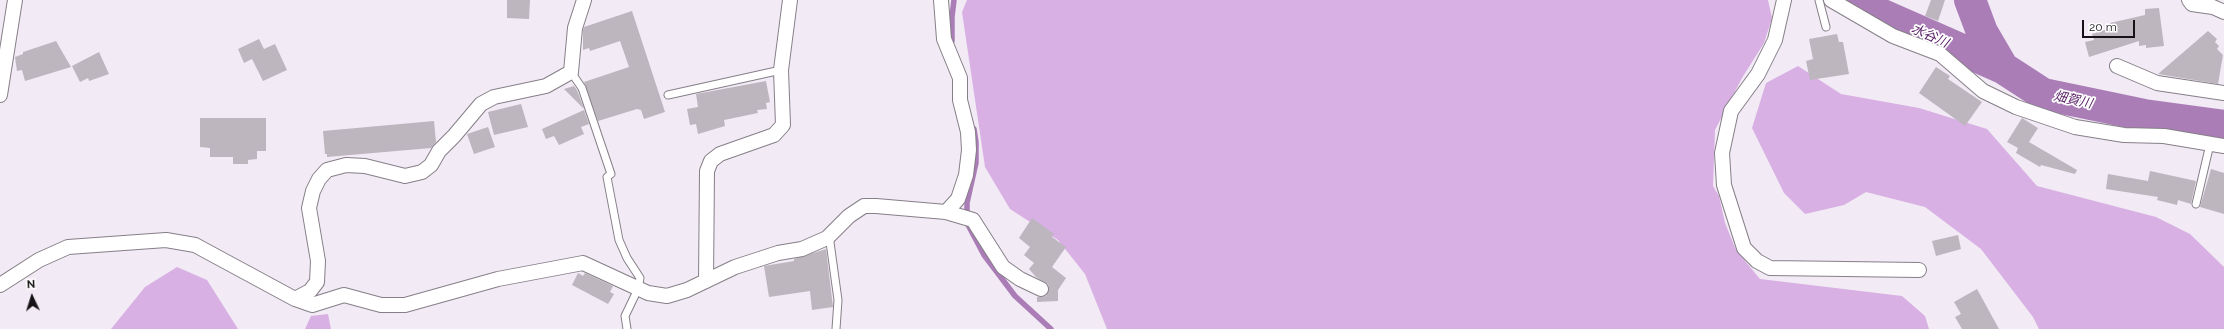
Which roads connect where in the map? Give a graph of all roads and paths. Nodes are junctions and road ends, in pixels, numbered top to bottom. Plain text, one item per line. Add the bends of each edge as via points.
1 (15, 0) edge
2 (584, 0) edge
3 (790, 0) edge
4 (941, 0) edge
5 (1784, 0) edge
6 (1820, 0) edge
7 (1831, 0) edge
8 (2189, 0) edge
9 (2224, 12) edge
10 (1826, 28) dead end
11 (2117, 66) dead end
12 (781, 70) junction
13 (571, 72) junction
14 (2224, 93) edge
15 (0, 95) edge
16 (668, 95) dead end
17 (2210, 144) junction
18 (2224, 146) edge
19 (2196, 204) dead end
20 (946, 212) junction
21 (829, 235) junction
22 (1918, 270) dead end
23 (706, 281) junction
24 (0, 285) edge
25 (638, 288) junction
26 (1041, 289) dead end
27 (295, 299) junction
28 (627, 329) edge
29 (836, 329) edge

1 - 15 street
2 - 13 street via 576,28
3 - 12 street
4 - 20 street via 944,39 960,78 960,100 968,132 969,150 966,175 958,199
5 - 22 street via 1775,40 1758,74 1731,111 1722,153 1724,185 1744,248 1757,261 1770,268
6 - 10 lane
7 - 17 street via 1893,36 1940,54 1983,90 2016,107 2075,127 2124,135 2164,136
8 - 9 street via 2192,4 2213,7
11 - 14 street via 2157,83
12 - 16 lane
12 - 23 street via 783,125 774,135 720,154 709,166
13 - 25 lane via 582,88 611,174 607,178 616,229 627,258 640,278
13 - 27 street via 546,86 500,96 482,104 422,172 405,176 365,166 327,170 313,191 310,208 318,261 317,282 310,291
17 - 18 street
17 - 19 lane
20 - 21 street via 864,206
20 - 26 street via 973,220 1003,268
21 - 23 street via 802,249 778,253 735,267
21 - 29 lane via 838,300
23 - 25 street via 667,296
24 - 27 street via 39,260 68,247 166,240 195,245
25 - 27 street via 583,263 498,279 405,305 381,305 344,295 312,304
25 - 28 lane via 625,316

